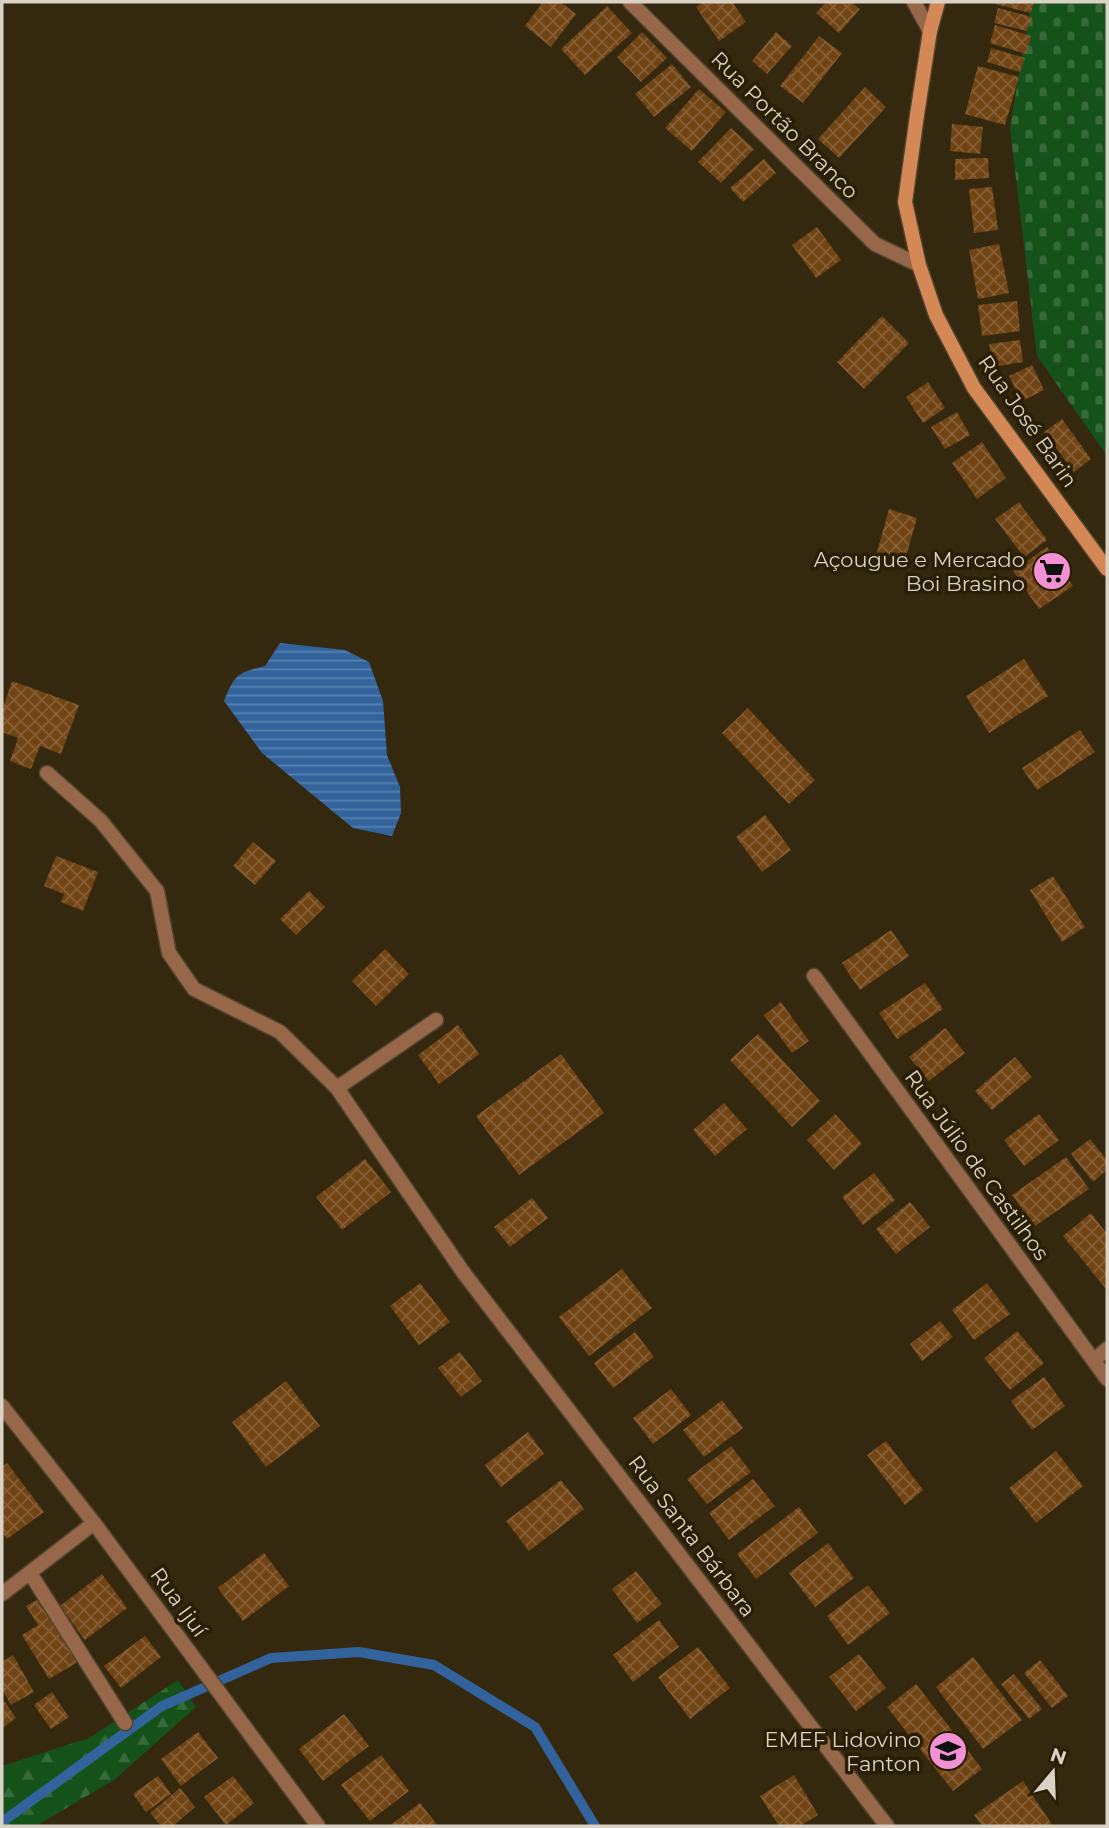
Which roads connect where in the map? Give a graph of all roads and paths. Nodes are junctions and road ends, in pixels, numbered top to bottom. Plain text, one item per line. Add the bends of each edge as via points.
1 (630, 2) edge
2 (914, 2) edge
3 (938, 2) edge
4 (930, 31) junction
5 (919, 265) junction
6 (1107, 569) edge
7 (47, 773) dead end
8 (814, 976) dead end
9 (436, 1020) dead end
10 (337, 1088) junction
11 (1107, 1349) edge
12 (1094, 1360) junction
13 (1107, 1379) edge
14 (2, 1406) edge
15 (94, 1523) junction
16 (30, 1573) junction
17 (2, 1594) edge
18 (125, 1723) dead end
19 (318, 1826) edge
20 (887, 1826) edge

1 - 5 street, Rua Portão Branco via 875,244
2 - 4 street
3 - 4 main road, Rua José Barin
4 - 5 main road, Rua José Barin via 905,202
5 - 6 main road, Rua José Barin via 936,315 974,388
7 - 10 street, Rua Santa Bárbara via 101,821 157,891 169,953 194,989 280,1032
8 - 12 street, Rua Júlio de Castilhos
9 - 10 street
10 - 20 street, Rua Santa Bárbara via 463,1272
11 - 12 street
12 - 13 street, Rua Júlio de Castilhos
14 - 15 street, Rua Ijuí
15 - 16 street
15 - 19 street, Rua Ijuí
16 - 17 street
16 - 18 street

